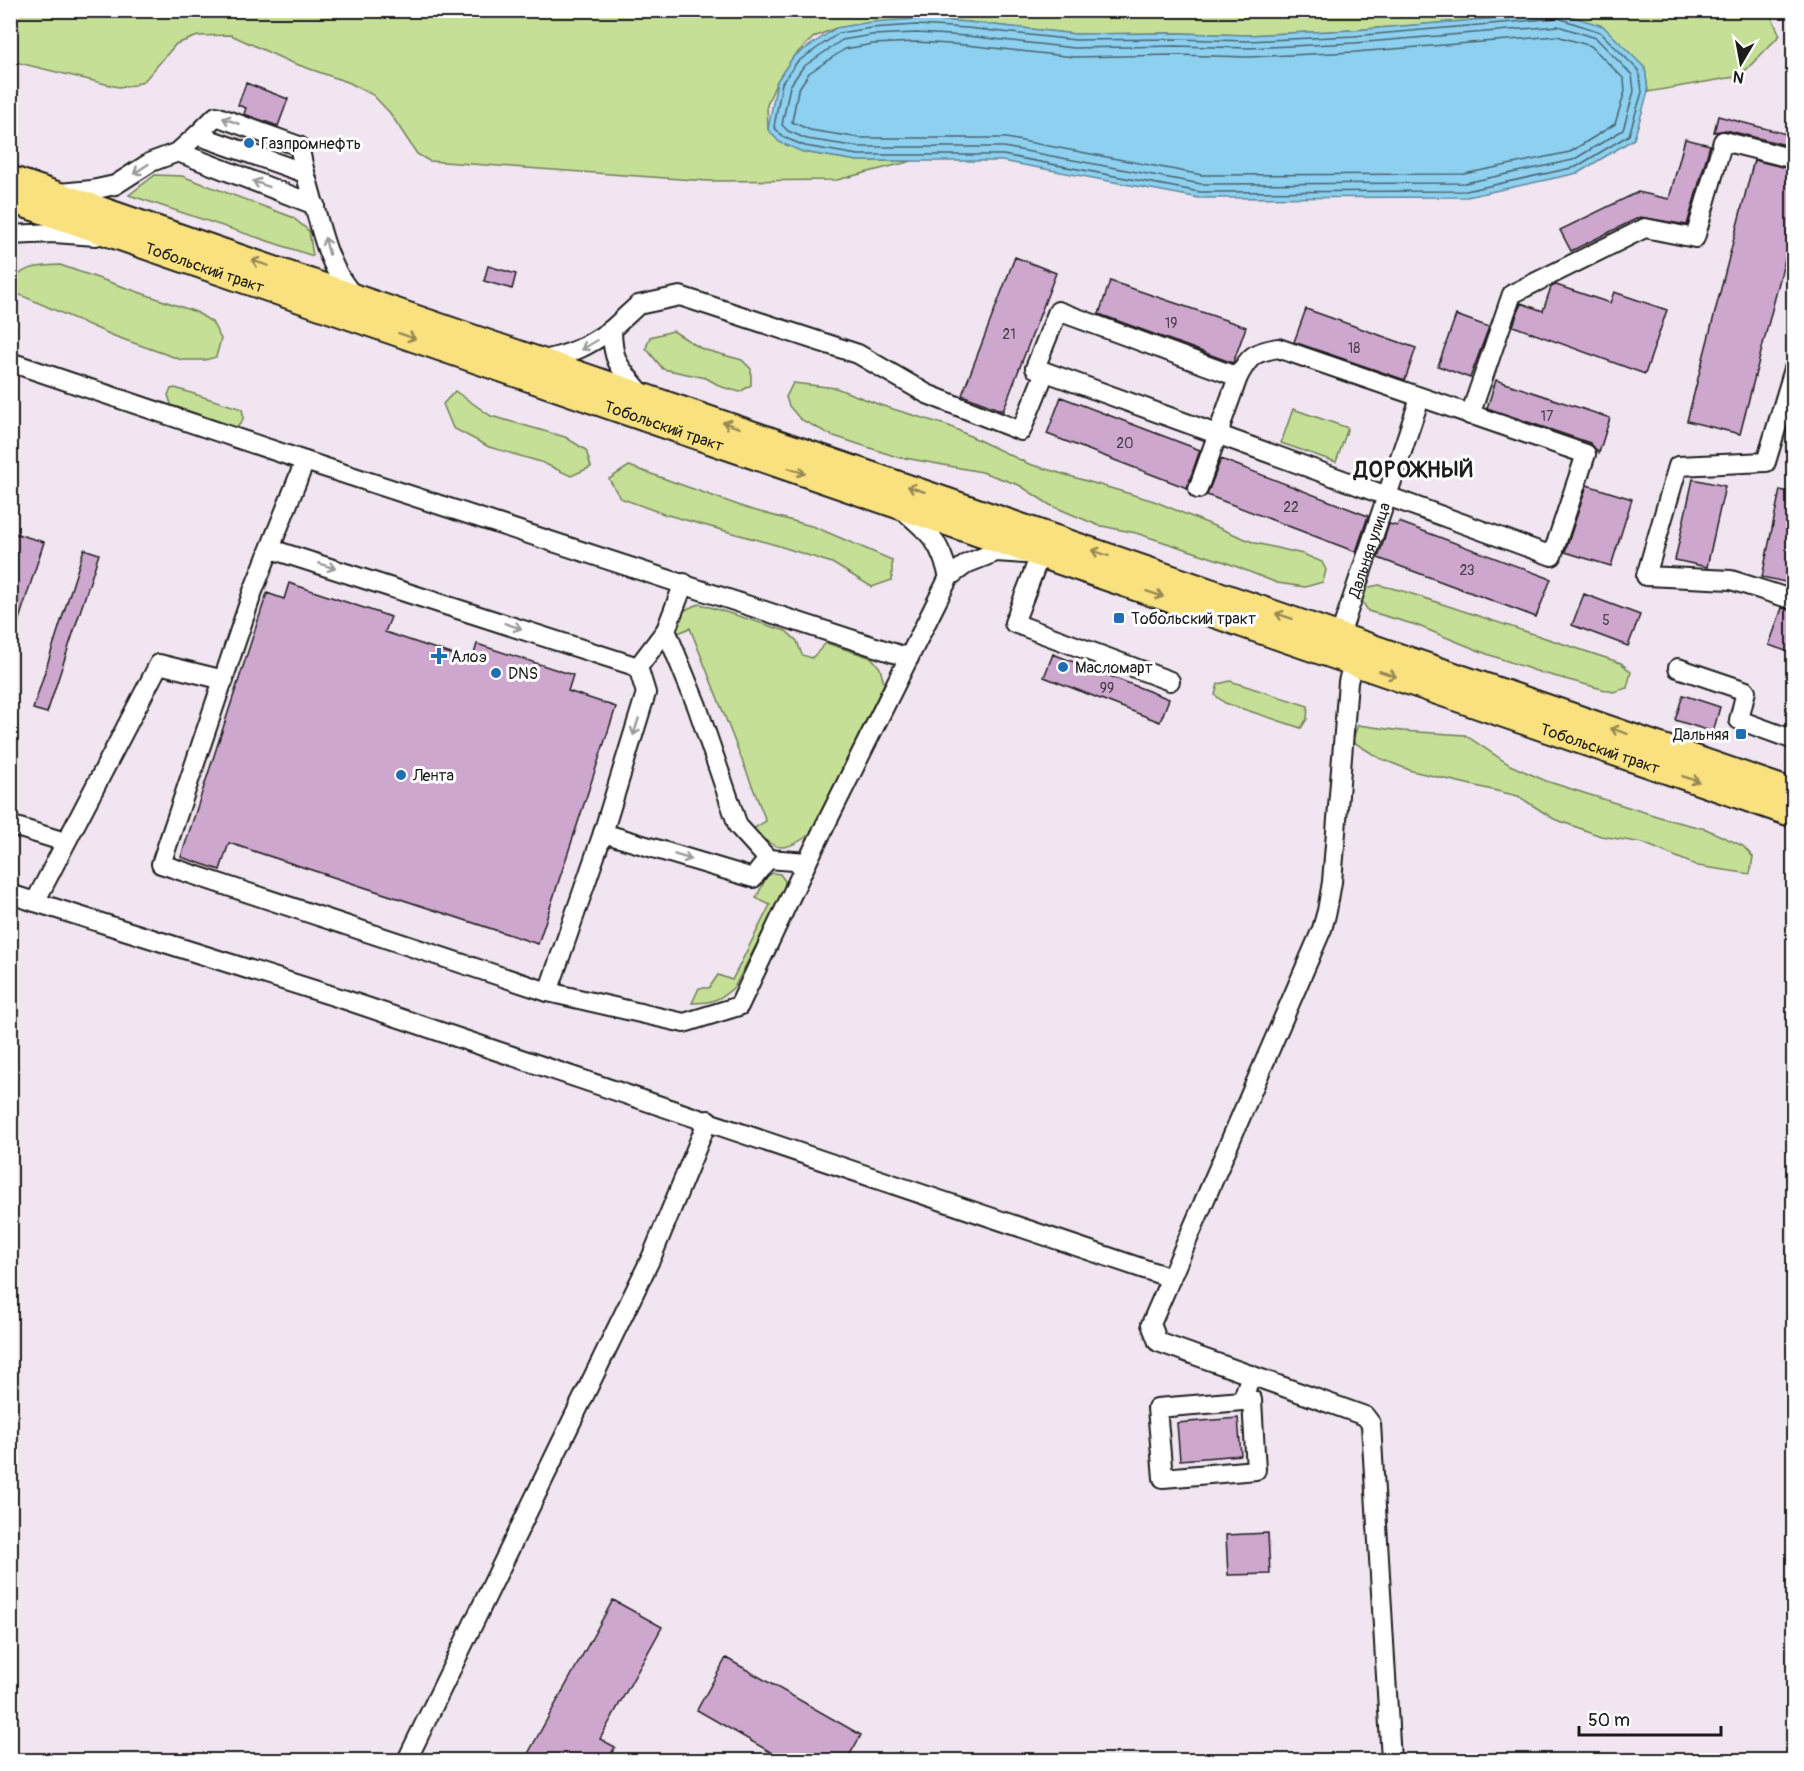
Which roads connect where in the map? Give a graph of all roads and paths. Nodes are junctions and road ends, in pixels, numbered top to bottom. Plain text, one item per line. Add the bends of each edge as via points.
1 (178, 152) junction
2 (1794, 159) edge
3 (10, 178) edge
4 (55, 193) junction
5 (10, 200) edge
6 (315, 205) junction
7 (10, 235) edge
8 (124, 238) junction
9 (355, 296) junction
10 (612, 329) junction
11 (543, 360) junction
12 (10, 362) edge
13 (1794, 369) edge
14 (1045, 372) junction
15 (1238, 377) junction
16 (641, 393) junction
17 (1420, 398) junction
18 (1470, 415) junction
19 (1786, 421) edge
20 (1218, 435) junction
21 (305, 461) junction
22 (1198, 489) dead end
23 (1388, 498) junction
24 (899, 507) junction
25 (271, 549) junction
26 (1040, 555) junction
27 (949, 577) junction
28 (684, 583) junction
29 (1794, 600) edge
30 (666, 630) junction
31 (1340, 635) junction
32 (909, 658) junction
33 (1353, 663) junction
34 (638, 667) junction
35 (1678, 668) dead end
36 (224, 680) junction
37 (1170, 681) dead end
38 (1794, 740) edge
39 (1794, 792) edge
40 (1794, 815) edge
41 (10, 825) edge
42 (603, 833) junction
43 (65, 842) junction
44 (768, 859) junction
45 (807, 862) junction
46 (10, 894) edge
47 (35, 902) junction
48 (548, 992) junction
49 (708, 1120) junction
50 (1171, 1278) junction
51 (1251, 1375) junction
52 (1242, 1401) junction
53 (406, 1761) edge
54 (1391, 1761) edge

1 -> 4 street via 151,162 115,185
6 -> 1 street
6 -> 1 street via 305,173 197,135
2 - 18 street via 1723,141 1695,238 1645,228 1512,294
3 - 4 main road, Тобольский тракт
9 -> 4 main road, Тобольский тракт
5 - 8 main road, Тобольский тракт
9 -> 6 street via 332,266
7 - 8 street via 54,233
8 -> 24 main road, Тобольский тракт
9 - 11 main road, Тобольский тракт
10 -> 11 street via 586,347
10 - 14 street via 638,305 680,296 858,354 927,394 1021,431
10 - 16 street via 612,350
11 - 16 main road, Тобольский тракт
12 - 21 street
13 - 19 street
14 - 15 street via 1035,368 1058,311
14 - 20 street
15 - 17 street via 1254,354 1278,348
15 - 20 street
31 -> 16 main road, Тобольский тракт
17 - 18 street
17 - 23 street, Дальняя улица
18 - 23 street via 1586,454 1552,556
19 - 29 street via 1767,462 1678,466 1646,576 1731,580
20 - 22 street
20 - 23 street
21 - 25 street
21 - 28 street
23 - 31 street, Дальняя улица
24 - 26 main road, Тобольский тракт
24 - 27 street via 927,531 942,552
25 -> 34 street
25 - 36 street
26 - 27 street via 996,552 968,562
26 -> 33 main road, Тобольский тракт
26 - 37 street via 1014,623
27 - 32 street
28 - 30 street
28 - 32 street
30 - 34 street
30 - 44 street via 738,826
39 -> 31 main road, Тобольский тракт
32 - 45 street
33 -> 40 main road, Тобольский тракт
33 - 50 street via 1327,911
34 -> 42 street via 646,693
35 - 38 street via 1746,691 1739,720
36 - 43 street via 159,664
36 - 48 street via 161,864
41 - 43 street
42 -> 44 street via 753,878
42 - 48 street
43 - 47 street
44 - 45 street
45 - 48 street via 739,1006 684,1023
46 - 47 street
47 - 49 street
49 - 50 street
49 - 53 street via 652,1256
50 - 51 street via 1151,1324 1158,1341
51 - 52 street
51 - 54 street via 1365,1416 1371,1424
52 - 52 street via 1157,1408 1163,1478 1256,1470 1252,1400

